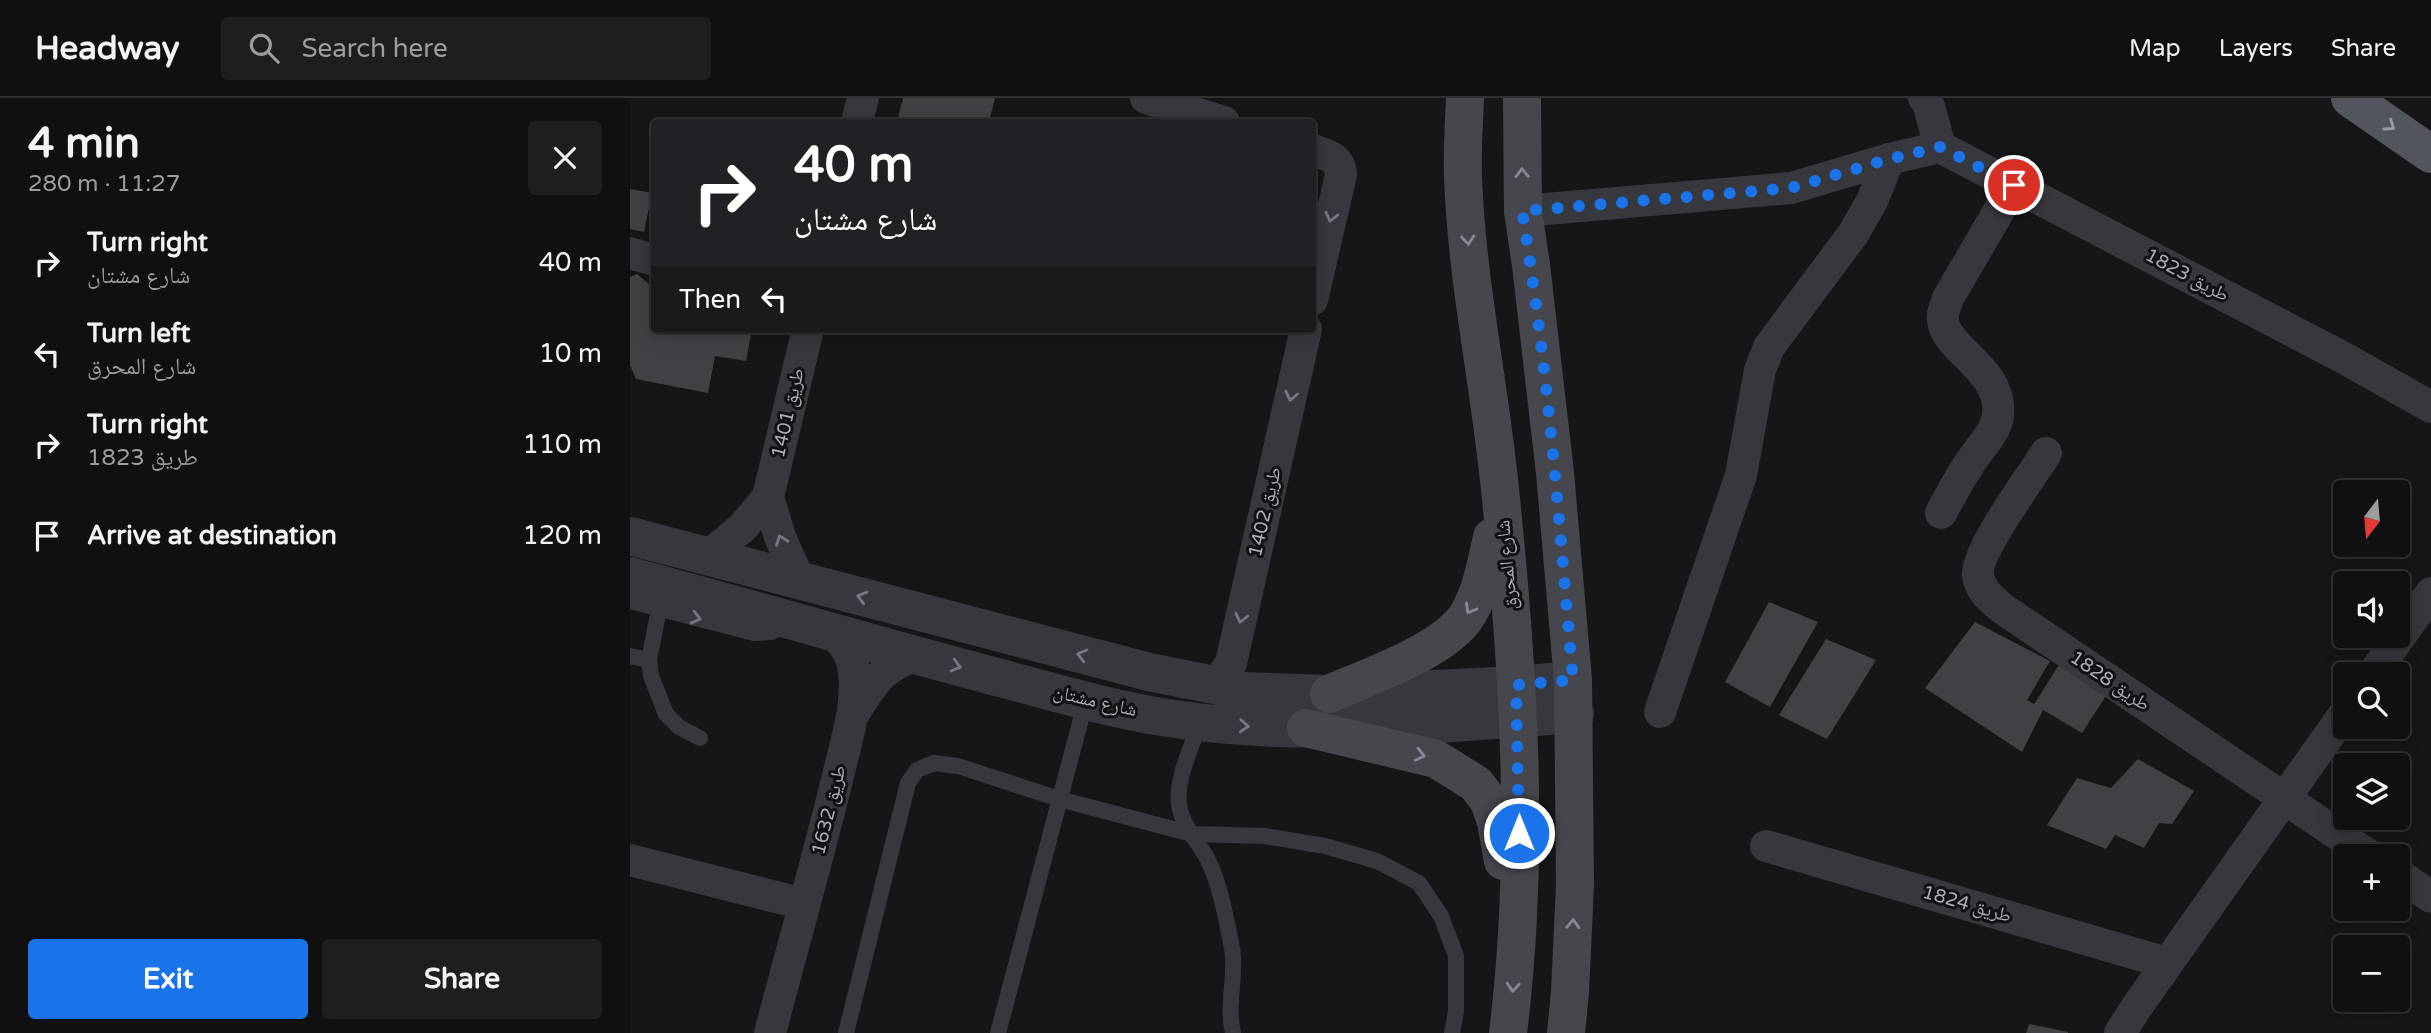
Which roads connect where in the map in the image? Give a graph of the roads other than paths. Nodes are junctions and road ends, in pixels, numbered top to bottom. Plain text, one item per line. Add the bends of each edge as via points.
1 (863, 98) edge
2 (1146, 98) edge
3 (1465, 98) edge
4 (1522, 98) edge
5 (1924, 98) edge
6 (2350, 98) edge
7 (858, 119) edge
8 (1214, 119) edge
9 (1940, 147) junction
10 (1316, 151) edge
11 (2431, 155) edge
12 (1889, 159) junction
13 (2014, 185) junction
14 (1522, 211) junction
15 (630, 253) edge
16 (651, 259) edge
17 (1316, 282) edge
18 (807, 333) edge
19 (1305, 333) edge
20 (2431, 407) edge
21 (2046, 453) dead end
22 (768, 497) junction
23 (1501, 497) junction
24 (1941, 513) dead end
25 (630, 536) edge
26 (707, 557) junction
27 (630, 576) edge
28 (799, 580) junction
29 (630, 601) edge
30 (2426, 608) edge
31 (659, 609) junction
32 (794, 621) junction
33 (834, 633) junction
34 (915, 655) junction
35 (630, 656) edge
36 (649, 660) junction
37 (2383, 662) edge
38 (1149, 672) junction
39 (1329, 694) junction
40 (1574, 697) junction
41 (1086, 701) junction
42 (1517, 702) junction
43 (1204, 704) junction
44 (1128, 709) junction
45 (1660, 712) dead end
46 (852, 717) junction
47 (1306, 728) junction
48 (2333, 730) edge
49 (700, 738) dead end
50 (2285, 797) junction
51 (1059, 799) junction
52 (1192, 834) junction
53 (2354, 844) edge
54 (1766, 846) dead end
55 (630, 860) edge
56 (2410, 882) edge
57 (2431, 897) edge
58 (804, 904) junction
59 (1516, 942) junction
60 (2168, 963) junction
61 (770, 1033) edge
62 (846, 1033) edge
63 (998, 1033) edge
64 (1233, 1033) edge
65 (1452, 1033) edge
66 (1508, 1033) edge
67 (1566, 1033) edge
68 (2120, 1033) edge

1 - 7 street
2 - 8 street
3 -> 23 main road, شارع المحرق via 1462,176 1469,257
14 -> 4 main road
5 - 9 street
6 -> 11 main road
9 - 12 street
9 - 13 street, طريق 1823
10 -> 17 street via 1335,158 1341,169
12 - 14 street via 1791,188
12 - 45 street via 1853,234 1764,359 1741,475
13 - 20 street, طريق 1823
13 - 24 street via 1942,316 1945,330 1991,380 1998,398 1998,418
14 - 40 main road via 1555,473
15 - 16 street
18 - 22 street, طريق 1401
19 -> 43 street, طريق 1402 via 1231,663
21 - 50 street, طريق 1828 via 1982,552 1978,573 1982,590 2003,609
22 - 26 street, طريق 1401 via 743,527
28 -> 22 street
23 -> 39 main road via 1481,588 1467,616 1420,654
23 - 42 main road, شارع المحرق
25 - 26 street, شارع مشتان
26 - 28 street, شارع مشتان
27 - 32 street, شارع مشتان
38 -> 28 street, شارع مشتان
29 - 31 lane
30 - 37 street
31 -> 32 lane via 754,633 771,632
31 - 36 lane
32 - 33 street, شارع مشتان
33 - 34 street, شارع مشتان
33 - 46 street, طريق 1632 via 853,663
34 -> 41 street, شارع مشتان
34 - 46 street, طريق 1632 via 885,670
35 - 36 lane
36 - 49 lane via 666,714 678,727
38 - 43 street, شارع مشتان
38 - 44 street via 1132,684
39 - 42 street, شارع مشتان
39 - 43 street, شارع مشتان via 1254,692
40 - 42 street, شارع مشتان
67 -> 40 main road via 1575,884
41 - 44 street, شارع مشتان
41 - 51 lane
42 - 47 street, شارع مشتان via 1410,727
42 - 59 main road, شارع المحرق
43 - 44 street, شارع مشتان via 1167,718
43 -> 47 street, شارع مشتان via 1236,726
43 - 52 lane via 1178,789 1179,807
46 - 58 street, طريق 1632
47 -> 59 main road via 1436,759 1476,784 1489,801 1496,822
48 - 50 street
50 - 53 street, طريق 1828
50 - 60 street
51 - 52 lane
51 - 62 lane via 958,766 934,763 917,770 908,783
51 - 63 lane
52 - 64 lane via 1214,873 1232,949 1229,1013
52 - 65 lane via 1265,836 1325,846 1377,861 1419,883 1441,916 1456,956
54 - 60 street, طريق 1824
55 - 58 street
56 - 57 street
58 - 61 street, طريق 1632
59 -> 66 main road, شارع المحرق
60 - 68 street

